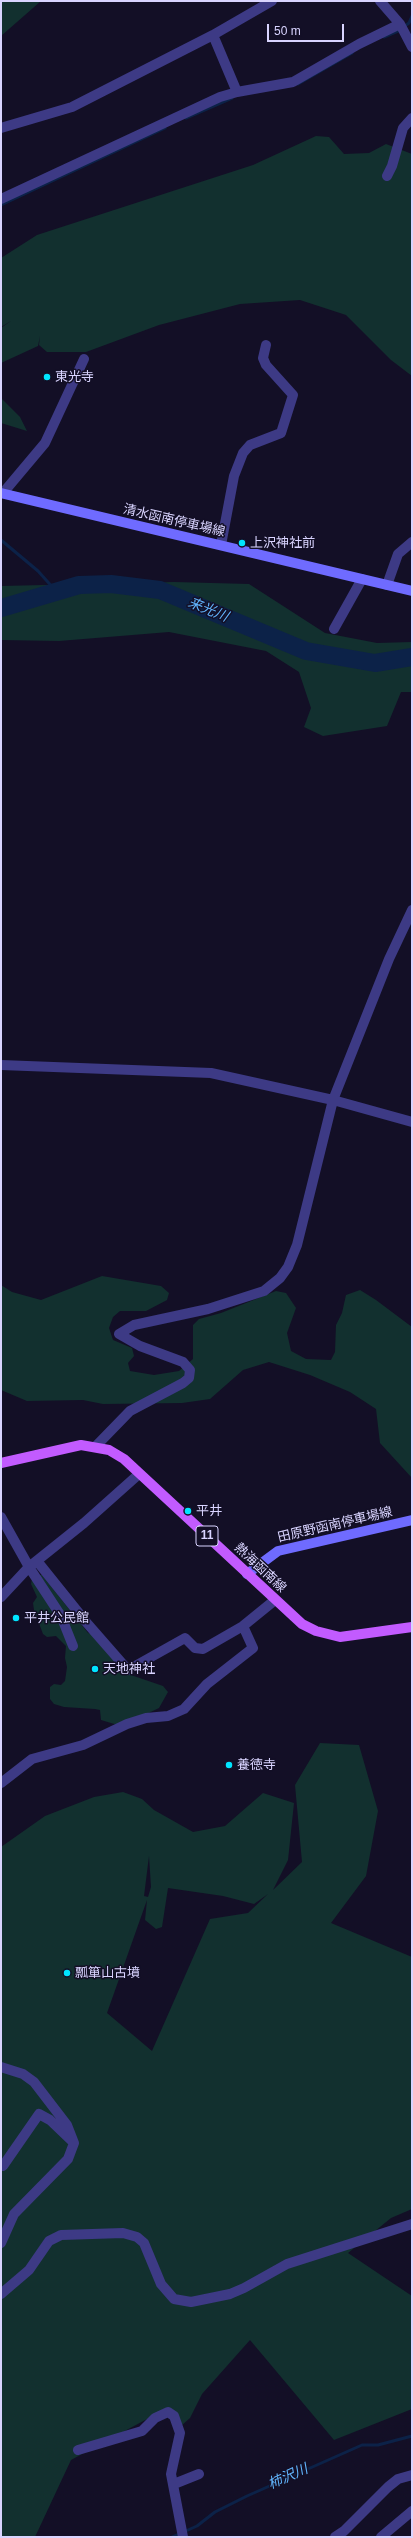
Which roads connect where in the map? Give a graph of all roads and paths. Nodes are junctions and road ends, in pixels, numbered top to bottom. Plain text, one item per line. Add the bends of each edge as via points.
1 (272, 1) edge
2 (380, 1) edge
3 (400, 24) junction
4 (213, 35) junction
5 (412, 47) edge
6 (237, 92) junction
7 (412, 118) edge
8 (1, 128) edge
9 (387, 176) dead end
10 (1, 199) edge
11 (266, 344) dead end
12 (84, 358) dead end
13 (2, 493) edge
14 (412, 542) edge
15 (221, 545) junction
16 (362, 579) junction
17 (387, 585) junction
18 (412, 591) edge
19 (334, 629) dead end
20 (412, 910) edge
21 (1, 1065) edge
22 (333, 1100) junction
23 (412, 1122) edge
24 (96, 1446) junction
25 (1, 1463) edge
26 (139, 1474) junction
27 (1, 1517) edge
28 (412, 1520) edge
29 (33, 1564) junction
30 (247, 1574) junction
31 (1, 1597) edge
32 (275, 1600) junction
33 (243, 1626) junction
34 (412, 1627) edge
35 (73, 1646) dead end
36 (1, 1783) edge
37 (1, 2067) edge
38 (74, 2143) junction
39 (3, 2166) dead end
40 (412, 2224) edge
41 (1, 2243) edge
42 (1, 2294) edge
43 (78, 2450) dead end
44 (199, 2474) dead end
45 (412, 2475) edge
46 (174, 2484) junction
47 (412, 2511) edge
48 (183, 2537) edge
49 (336, 2537) edge
50 (381, 2537) edge

1 - 4 street
2 - 3 street
3 - 5 street
3 - 6 street via 366,40 293,82
4 - 6 street
4 - 8 street via 72,107
6 - 10 street
7 - 9 street via 402,128
11 - 15 street via 263,358 266,365 293,395 281,433 250,445 243,453 234,476
12 - 13 street via 44,443
13 - 15 main road, 清水函南停車場線
14 - 17 street via 398,554
15 - 16 main road, 清水函南停車場線
16 - 17 main road, 清水函南停車場線
16 - 19 street
17 - 18 main road, 清水函南停車場線
20 - 22 street via 388,959
21 - 22 street via 211,1072
22 - 23 street
22 - 24 street via 297,1245 280,1278 264,1291 240,1301 134,1324 119,1334 140,1346 183,1362 190,1370 189,1378 130,1411
24 - 25 main road, 熱海函南線 / 11 via 68,1446
24 - 26 main road, 熱海函南線 / 11 via 124,1459
26 - 29 street
26 - 30 main road, 熱海函南線 / 11
27 - 29 street
28 - 30 main road, 田原野函南停車場線 via 278,1551
29 - 31 street
29 - 33 street via 128,1670 185,1638 195,1648 202,1649
29 - 35 street via 61,1616
30 - 32 main road, 熱海函南線 / 11
32 - 33 street
32 - 34 main road, 熱海函南線 / 11 via 302,1624 329,1635 351,1636
33 - 36 street via 253,1648 207,1684 184,1709 168,1716 146,1718 127,1724 83,1745 32,1759
37 - 38 street via 23,2074 34,2082 67,2125
38 - 39 street via 50,2120 39,2114
38 - 41 street via 68,2159 14,2214
40 - 42 street via 287,2264 230,2294 191,2302 174,2298 161,2284 144,2243 137,2237 123,2233 61,2235 50,2241 29,2270
43 - 46 street via 142,2431 155,2418 168,2412 174,2416 180,2433 171,2474
44 - 46 street
45 - 49 street via 398,2479 388,2487
46 - 48 street
47 - 50 street

